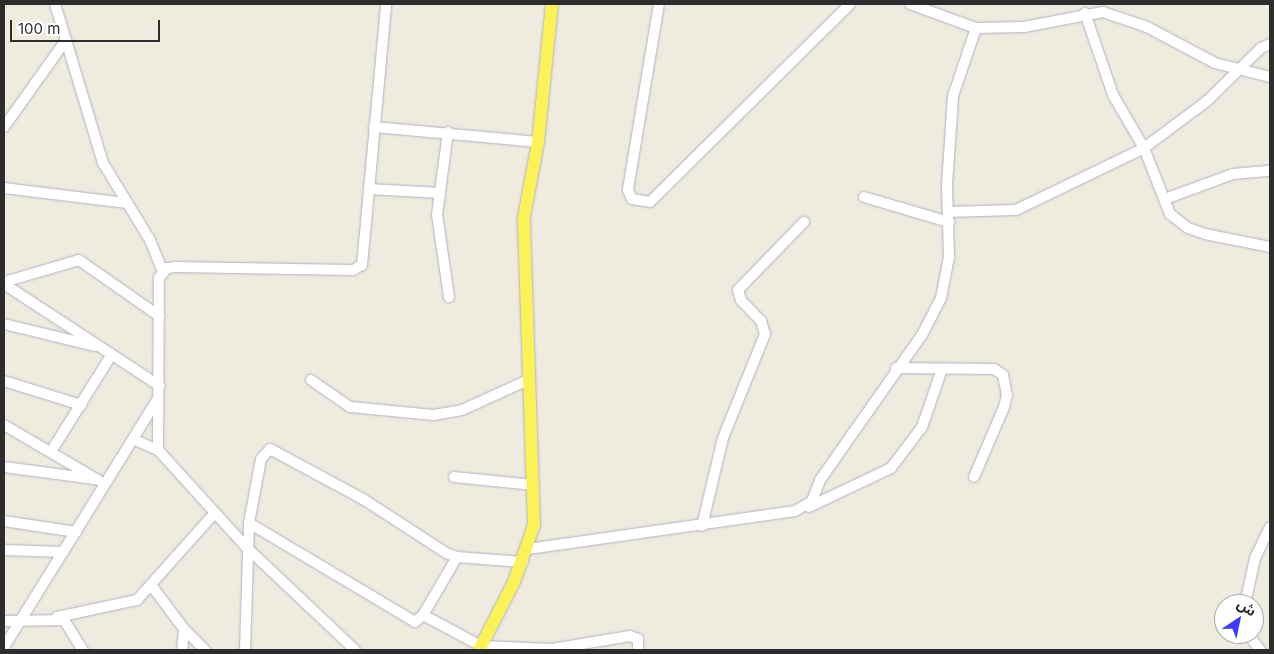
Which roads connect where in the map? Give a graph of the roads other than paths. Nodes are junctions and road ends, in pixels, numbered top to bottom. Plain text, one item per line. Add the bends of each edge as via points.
1 (55, 4) edge
2 (386, 4) edge
3 (552, 4) edge
4 (659, 4) edge
5 (850, 4) edge
6 (910, 4) edge
7 (1106, 8) edge
8 (1085, 13) junction
9 (976, 28) junction
10 (66, 40) junction
11 (1270, 44) edge
12 (1239, 70) junction
13 (1270, 77) edge
14 (4, 127) edge
15 (374, 127) junction
16 (448, 132) junction
17 (538, 142) junction
18 (1144, 148) junction
19 (1270, 171) edge
20 (4, 188) edge
21 (369, 189) junction
22 (440, 193) junction
23 (864, 198) dead end
24 (1165, 198) junction
25 (127, 203) junction
26 (948, 217) junction
27 (804, 222) dead end
28 (1270, 247) edge
29 (163, 272) junction
30 (4, 283) edge
31 (449, 297) dead end
32 (159, 316) junction
33 (4, 324) edge
34 (102, 348) junction
35 (112, 354) junction
36 (896, 368) junction
37 (942, 369) junction
38 (311, 380) dead end
39 (528, 380) junction
40 (4, 382) edge
41 (160, 386) junction
42 (159, 398) junction
43 (81, 405) junction
44 (4, 426) edge
45 (133, 439) junction
46 (52, 450) junction
47 (158, 450) junction
48 (4, 466) edge
49 (454, 477) dead end
50 (974, 477) dead end
51 (102, 482) junction
52 (534, 485) junction
53 (805, 508) junction
54 (214, 514) junction
55 (4, 521) edge
56 (249, 522) junction
57 (702, 526) junction
58 (1270, 527) edge
59 (76, 532) junction
60 (247, 548) junction
61 (528, 549) junction
62 (4, 550) edge
63 (63, 552) junction
64 (457, 557) junction
65 (522, 562) junction
66 (151, 585) junction
67 (1247, 594) edge
68 (422, 615) junction
69 (57, 617) junction
70 (4, 621) edge
71 (20, 623) junction
72 (184, 629) junction
73 (4, 647) edge
74 (480, 648) edge
75 (83, 650) edge
76 (182, 650) edge
77 (205, 650) edge
78 (245, 650) edge
79 (355, 650) edge
80 (638, 650) edge

1 - 10 street
2 - 15 street
3 - 17 main road
4 - 5 street via 628,190 632,198 650,202
6 - 9 street
7 - 8 street
7 - 12 street via 1190,53
8 - 9 street via 1024,27
8 - 18 street via 1113,95
9 - 26 street via 953,96 948,150
10 - 14 street
10 - 25 street via 103,163
11 - 12 street
12 - 13 street
12 - 18 street via 1207,101
15 - 16 street
15 - 21 street
16 - 17 street
16 - 22 street
17 - 39 main road via 524,217
18 - 24 street
18 - 26 street via 1016,210
19 - 24 street via 1233,174
20 - 25 street
21 - 22 street
21 - 29 street via 366,254 359,269 175,267
22 - 31 street via 438,236
23 - 26 street
24 - 28 street via 1170,214 1188,228
25 - 29 street via 150,240
26 - 36 street via 949,257 938,304 922,335
27 - 57 street via 738,290 741,300 761,321 765,334 723,438
29 - 32 street
30 - 32 street via 79,260
30 - 34 street
32 - 41 street
33 - 34 street
34 - 35 street
35 - 41 street
35 - 43 street
36 - 37 street
36 - 53 street via 848,437
37 - 50 street via 994,369 1006,383 1004,407
37 - 53 street via 922,427 891,468
38 - 39 street via 350,407 434,415 462,410
39 - 52 main road
40 - 43 street
41 - 42 street
42 - 45 street
42 - 47 street
43 - 46 street
44 - 46 street
45 - 47 street
45 - 51 street
46 - 51 street
47 - 54 street
48 - 51 street
49 - 52 street
51 - 59 street
52 - 61 main road via 534,525
53 - 57 street
54 - 60 street
54 - 66 street
55 - 59 street
56 - 60 street
56 - 64 street via 261,460 270,449
56 - 68 street via 415,622
57 - 61 street
58 - 67 street via 1255,558
59 - 63 street
60 - 78 street
60 - 79 street
61 - 65 main road
62 - 63 street
63 - 71 street
64 - 65 street
64 - 68 street
65 - 74 main road
66 - 69 street via 132,603
66 - 72 street
68 - 74 street
69 - 71 street
69 - 75 street via 70,626
70 - 71 street
71 - 73 street
72 - 76 street
72 - 77 street
74 - 80 street via 552,649 630,636 638,639

